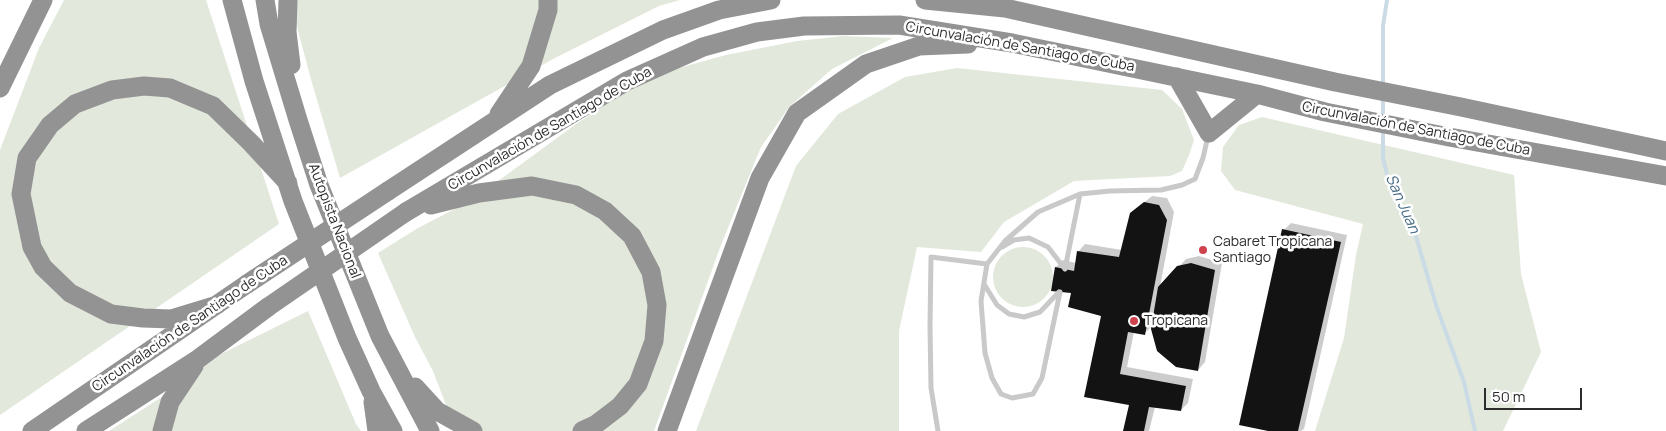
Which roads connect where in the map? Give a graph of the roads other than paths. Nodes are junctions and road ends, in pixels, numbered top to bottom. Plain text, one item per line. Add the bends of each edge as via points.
1 (43, 0) edge
2 (232, 0) edge
3 (265, 0) edge
4 (288, 0) edge
5 (548, 0) edge
6 (771, 0) edge
7 (925, 0) edge
8 (972, 0) edge
9 (1006, 8) junction
10 (1012, 43) junction
11 (1177, 77) junction
12 (0, 88) edge
13 (1257, 94) junction
14 (298, 120) junction
15 (494, 123) junction
16 (1209, 133) junction
17 (1666, 151) edge
18 (1666, 176) edge
19 (288, 183) junction
20 (1080, 194) junction
21 (406, 212) junction
22 (998, 249) junction
23 (987, 264) junction
24 (984, 283) junction
25 (217, 305) junction
26 (380, 336) junction
27 (198, 359) junction
28 (372, 391) junction
29 (32, 431) edge
30 (86, 431) edge
31 (162, 431) edge
32 (377, 431) edge
33 (393, 431) edge
34 (430, 431) edge
35 (473, 431) edge
36 (582, 431) edge
37 (667, 431) edge
38 (938, 431) edge

1 - 12 highway
2 - 19 highway via 254,82
3 - 14 highway, Autopista Nacional via 269,24
4 - 14 highway via 286,32
5 - 15 highway via 531,66
6 - 15 highway, Circunvalación de Santiago de Cuba via 719,10 663,30 550,85
7 - 9 highway, Circunvalación de Santiago de Cuba
8 - 9 highway
9 - 17 highway, Circunvalación de Santiago de Cuba via 1335,82
10 - 11 highway, Circunvalación de Santiago de Cuba
10 - 21 highway, Circunvalación de Santiago de Cuba via 899,25 804,26 758,32 703,47 627,82
10 - 37 highway via 919,46 866,64 797,113 760,178
11 - 13 highway, Circunvalación de Santiago de Cuba
11 - 16 highway
13 - 16 highway
13 - 18 highway, Circunvalación de Santiago de Cuba via 1325,112 1449,137
14 - 26 highway, Autopista Nacional via 319,185
15 - 25 highway, Circunvalación de Santiago de Cuba, bridge
16 - 20 lane via 1196,179 1161,190
19 - 25 highway via 212,106 170,88 144,86 112,90 75,104 50,125 26,158 21,194 32,247 43,267 70,293 111,314 143,318 171,319
19 - 28 highway via 347,338
20 - 22 lane via 1038,212
20 - 22 lane via 1065,269 1048,247 1029,238 1014,240
21 - 27 highway, Circunvalación de Santiago de Cuba, bridge
21 - 36 highway via 479,192 532,186 576,195 606,211 632,236 650,272 657,305 654,341 638,384 620,406 595,426
22 - 23 lane
23 - 24 lane
23 - 38 lane via 931,257 931,388
24 - 24 lane via 981,301 985,353 992,378 1001,394 1012,398 1033,394 1042,378 1060,292 1040,312 1024,317 1009,314 997,305
25 - 29 highway, Circunvalación de Santiago de Cuba
26 - 34 highway, Autopista Nacional
26 - 35 highway via 408,380 437,411
27 - 30 highway, Circunvalación de Santiago de Cuba
27 - 31 highway via 170,402
28 - 32 highway
28 - 33 highway

